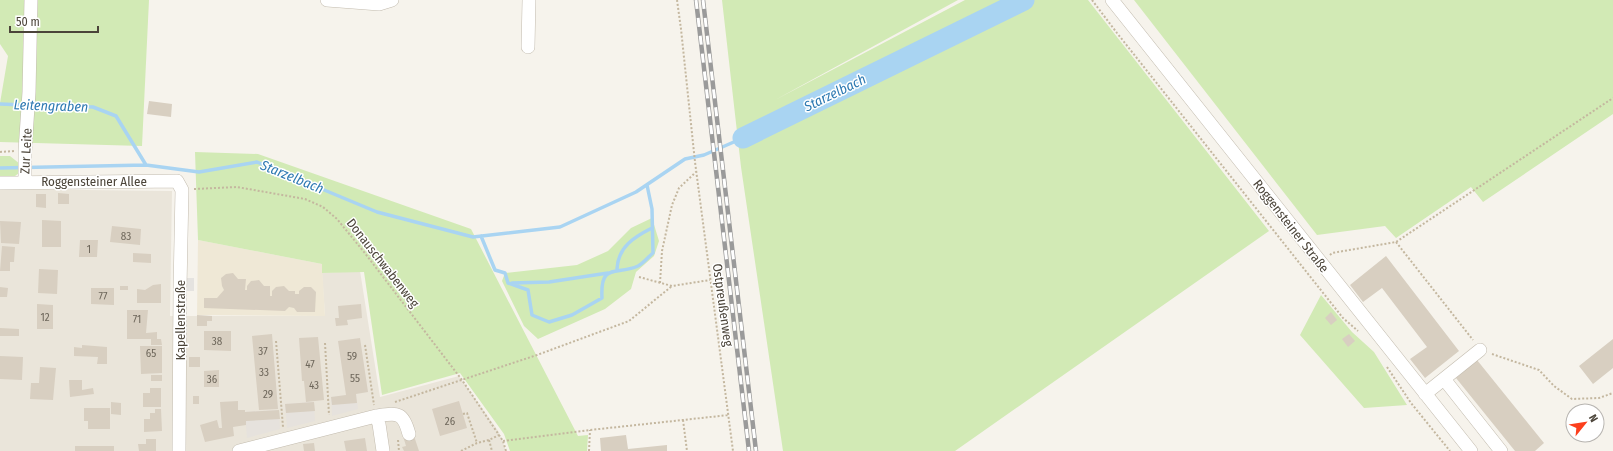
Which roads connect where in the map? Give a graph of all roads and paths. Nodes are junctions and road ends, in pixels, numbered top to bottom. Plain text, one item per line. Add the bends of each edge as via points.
1 (31, 0) edge
2 (327, 0) edge
3 (392, 0) edge
4 (529, 0) edge
5 (677, 0) edge
6 (1092, 0) edge
7 (1112, 0) edge
8 (528, 46) dead end
9 (1613, 98) edge
10 (696, 172) junction
11 (25, 179) junction
12 (0, 183) edge
13 (182, 190) junction
14 (1396, 242) junction
15 (1320, 263) junction
16 (640, 277) dead end
17 (710, 280) junction
18 (660, 283) junction
19 (672, 286) junction
20 (1360, 332) dead end
21 (276, 340) dead end
22 (325, 343) dead end
23 (365, 345) dead end
24 (1480, 350) junction
25 (1385, 363) dead end
26 (1444, 379) junction
27 (462, 380) junction
28 (1613, 393) edge
29 (1425, 394) junction
30 (463, 414) dead end
31 (380, 415) junction
32 (730, 415) junction
33 (683, 420) junction
34 (330, 427) junction
35 (590, 430) junction
36 (409, 434) dead end
37 (499, 435) junction
38 (488, 440) junction
39 (503, 441) junction
40 (477, 443) junction
41 (277, 444) edge
42 (179, 451) edge
43 (239, 451) edge
44 (383, 451) edge
45 (461, 451) edge
46 (492, 451) edge
47 (506, 451) edge
48 (589, 451) edge
49 (687, 451) edge
50 (733, 451) edge
51 (1450, 451) edge
52 (1471, 451) edge
53 (1501, 451) edge

1 - 11 street, Zur Leite
2 - 3 street via 379,4
4 - 8 street
5 - 10 path, Ostpreußenweg
6 - 20 path via 1335,307
7 - 15 street, Roggensteiner Straße
9 - 14 path
10 - 17 path, Ostpreußenweg
10 - 18 path via 679,188 672,205 662,251
11 - 12 street, Roggensteiner Allee
11 - 13 street, Roggensteiner Allee via 177,181
13 - 27 path, Donauschwabenweg via 237,187 305,199 323,207 337,219 364,252
13 - 42 street, Kapellenstraße
14 - 15 path via 1332,253
14 - 24 path
15 - 29 street, Roggensteiner Straße
16 - 18 path
17 - 19 path
17 - 32 path, Ostpreußenweg
18 - 19 path
19 - 27 path via 629,321
21 - 41 path
22 - 34 path
23 - 31 path
24 - 26 street
24 - 28 path via 1540,370 1554,386 1572,399 1599,398
25 - 51 path via 1411,403
26 - 29 street
26 - 53 street
27 - 31 path via 392,403
27 - 37 path, Donauschwabenweg
29 - 52 street, Roggensteiner Straße
30 - 40 path via 467,413
31 - 34 street
31 - 36 street via 398,414 405,422
31 - 44 street
32 - 33 path
32 - 50 path, Ostpreußenweg
33 - 35 path
33 - 49 path
34 - 41 street via 309,438
35 - 39 path
35 - 48 path
37 - 38 path
37 - 39 path, Donauschwabenweg
38 - 40 path
38 - 46 path
39 - 47 path, Donauschwabenweg
40 - 45 path
41 - 43 street

